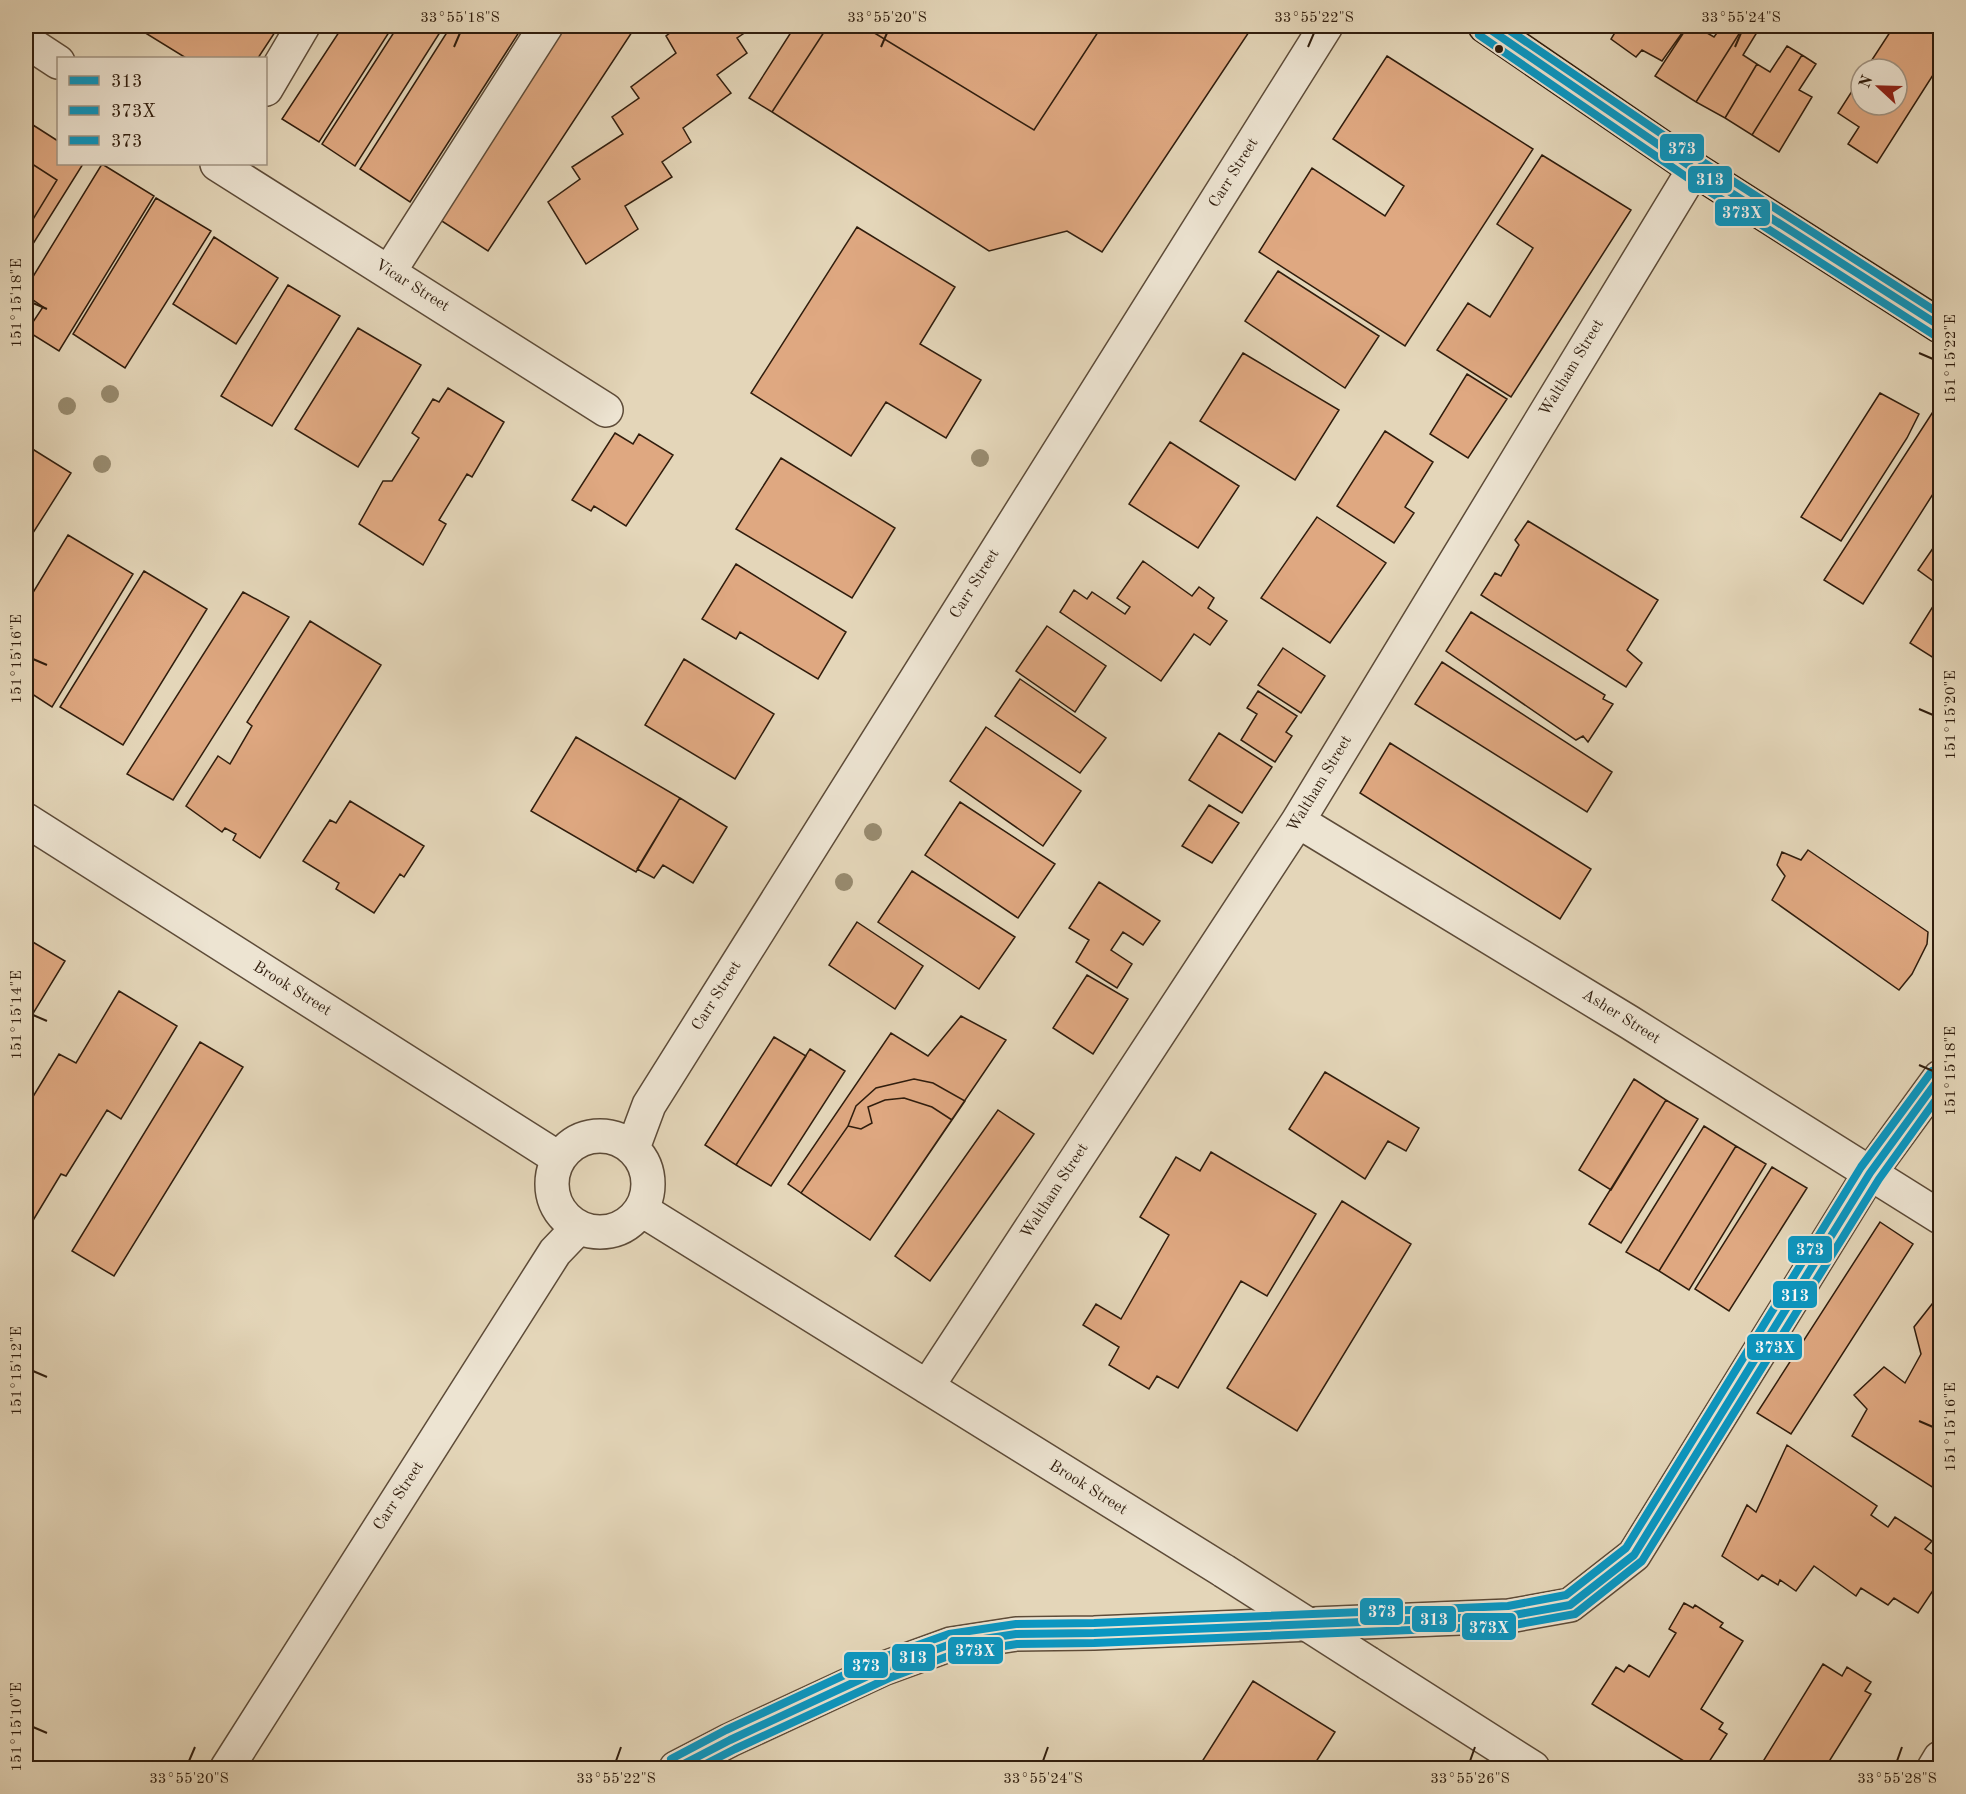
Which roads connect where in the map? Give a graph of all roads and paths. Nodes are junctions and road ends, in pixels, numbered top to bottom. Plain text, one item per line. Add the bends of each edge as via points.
1 (303, 26) edge
2 (546, 26) edge
3 (1326, 26) edge
4 (1485, 26) edge
5 (26, 40) edge
6 (57, 61) edge
7 (267, 87) edge
8 (221, 165) edge
9 (1694, 169) junction
10 (389, 272) junction
11 (1941, 326) edge
12 (606, 410) dead end
13 (26, 819) edge
14 (1298, 821) junction
15 (1941, 1077) edge
16 (633, 1148) junction
17 (558, 1158) junction
18 (1870, 1173) junction
19 (642, 1210) junction
20 (1941, 1217) edge
21 (578, 1228) junction
22 (927, 1387) junction
23 (1941, 1758) edge
24 (227, 1768) edge
25 (676, 1768) edge
26 (1533, 1768) edge
27 (1934, 1768) edge

1 - 7 street
2 - 10 street
3 - 16 street, Carr Street via 655,1095
4 - 9 main road
5 - 6 street
8 - 10 street, Vicar Street
9 - 11 main road
9 - 14 street, Waltham Street
10 - 12 street, Vicar Street
13 - 17 street, Brook Street
14 - 18 street, Asher Street
14 - 22 street, Waltham Street
15 - 18 street
16 - 17 street via 608,1136 590,1136 570,1146
16 - 19 street via 646,1169 648,1186
17 - 21 street via 551,1188 555,1204 564,1218
18 - 20 street, Asher Street
18 - 25 street via 1634,1555 1570,1605 1509,1616 1016,1634 951,1644 885,1668
19 - 21 street via 631,1222 610,1233
19 - 22 street, Brook Street
21 - 24 street, Carr Street via 555,1252
22 - 26 street, Brook Street, bridge
23 - 27 street

